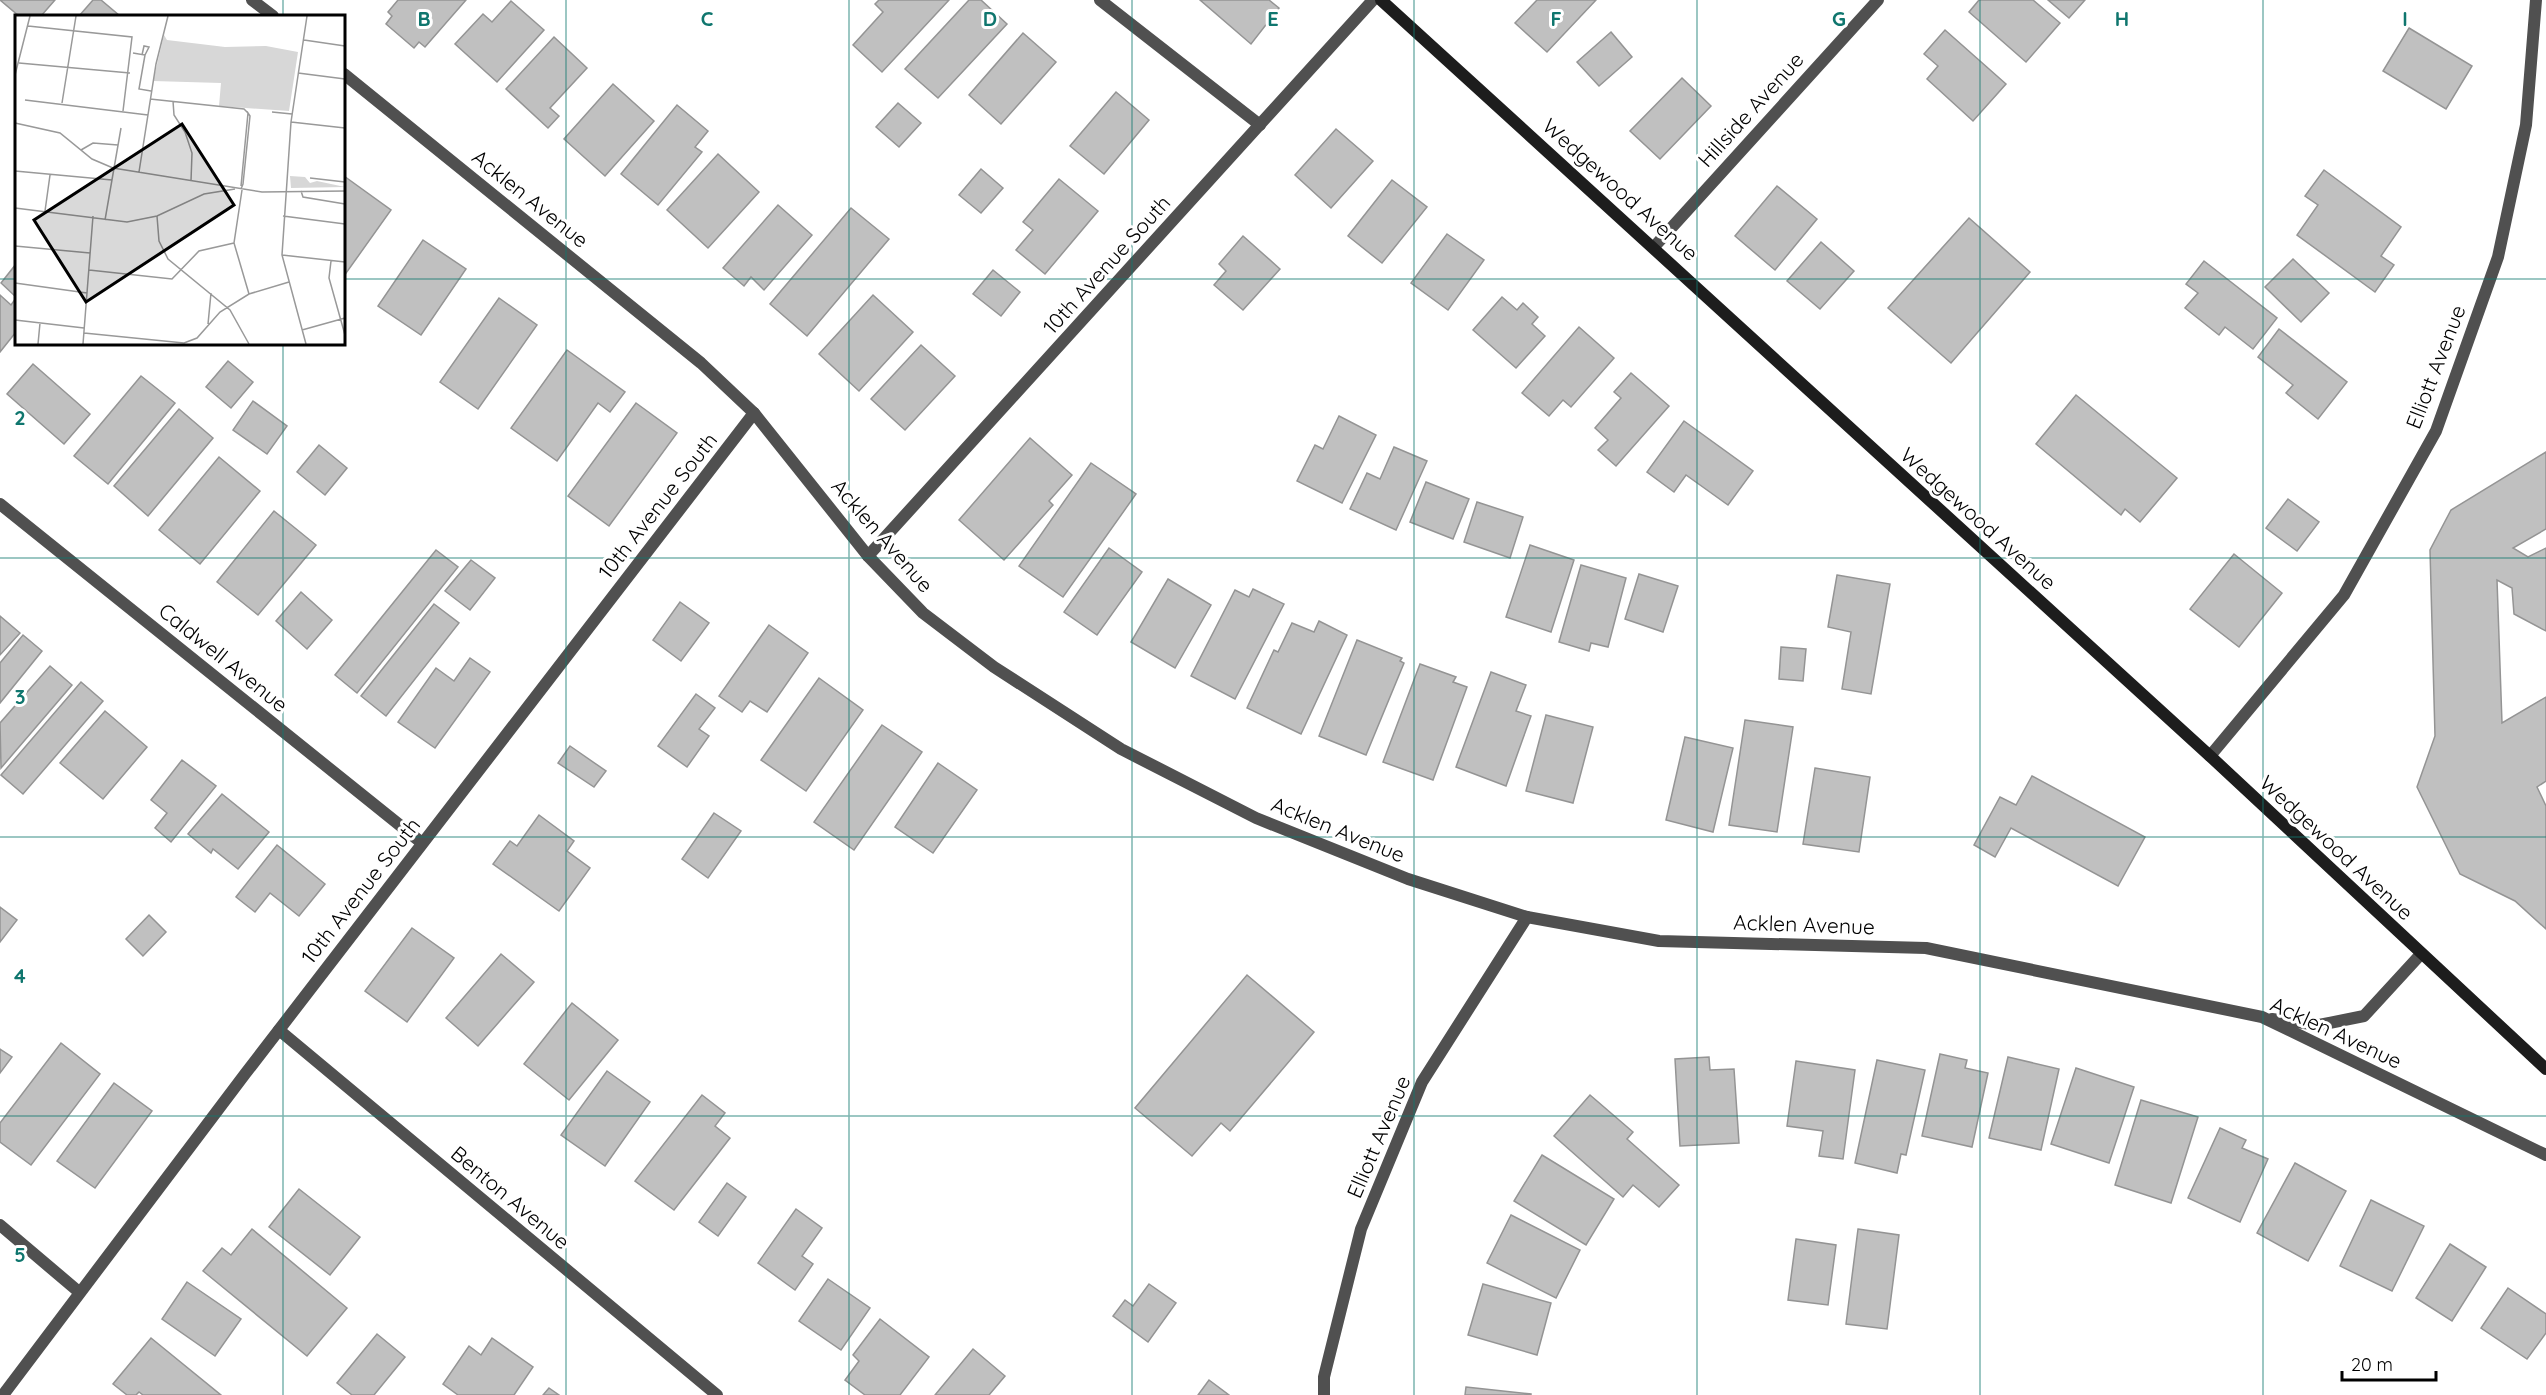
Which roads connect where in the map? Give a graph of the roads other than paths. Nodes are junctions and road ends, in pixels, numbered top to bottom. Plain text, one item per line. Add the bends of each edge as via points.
1 (252, 0) edge
2 (1100, 0) edge
3 (1373, 0) edge
4 (1381, 0) edge
5 (1878, 0) edge
6 (2536, 0) edge
7 (272, 15) edge
8 (345, 75) edge
9 (1260, 125) junction
10 (1654, 247) junction
11 (754, 413) junction
12 (0, 504) edge
13 (868, 556) junction
14 (2210, 756) junction
15 (422, 843) junction
16 (1527, 917) junction
17 (2421, 954) junction
18 (2262, 1017) junction
19 (279, 1030) junction
20 (2546, 1069) edge
21 (2546, 1155) edge
22 (0, 1225) edge
23 (79, 1293) junction
24 (3, 1395) edge
25 (717, 1395) edge
26 (1324, 1395) edge

1 - 7 street
2 - 9 street
3 - 9 street, 10th Avenue South
4 - 10 main road, Wedgewood Avenue
5 - 10 street, Hillside Avenue
6 - 14 street, Elliott Avenue via 2526,126 2498,257 2436,431 2344,595
8 - 11 street, Acklen Avenue via 701,363
9 - 13 street, 10th Avenue South
10 - 14 main road, Wedgewood Avenue
11 - 13 street, Acklen Avenue
11 - 15 street, 10th Avenue South
12 - 15 street, Caldwell Avenue
13 - 16 street, Acklen Avenue via 923,613 994,667 1121,749 1256,818 1408,879
14 - 17 main road, Wedgewood Avenue
15 - 19 street, 10th Avenue South
16 - 18 street, Acklen Avenue via 1659,941 1926,948
16 - 26 street, Elliott Avenue via 1422,1082 1361,1229 1324,1377
17 - 18 street via 2364,1016 2319,1025
17 - 20 main road, Wedgewood Avenue
18 - 21 street, Acklen Avenue
19 - 23 street, 10th Avenue South
19 - 25 street, Benton Avenue
22 - 23 street
23 - 24 street, 10th Avenue South

